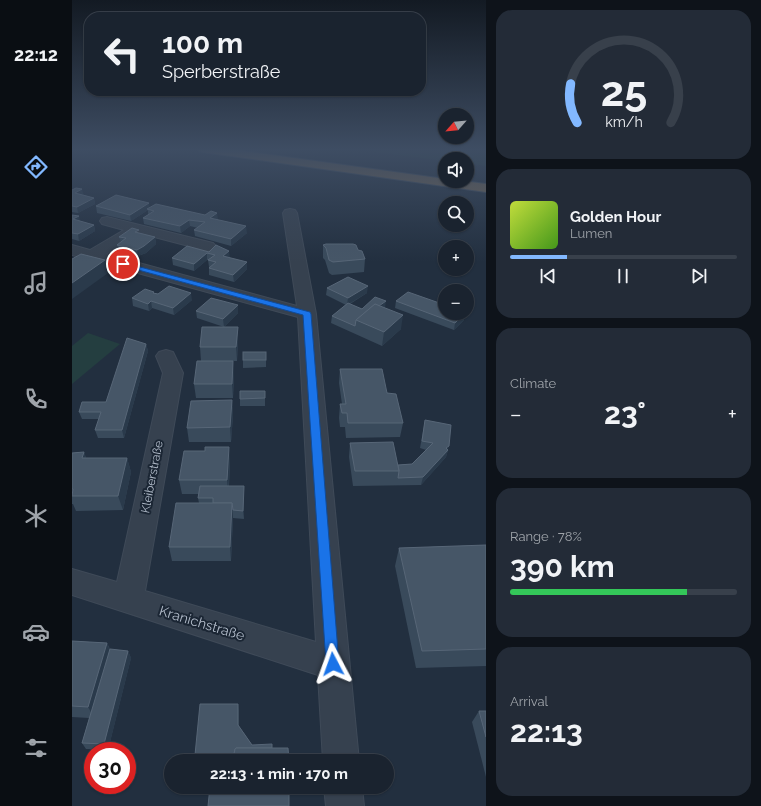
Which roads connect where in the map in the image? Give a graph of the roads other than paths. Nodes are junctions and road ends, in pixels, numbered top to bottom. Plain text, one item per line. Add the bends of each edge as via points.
1 (476, 187) edge
2 (486, 188) edge
3 (290, 213) dead end
4 (107, 221) dead end
5 (136, 228) junction
6 (208, 246) dead end
7 (79, 254) edge
8 (307, 314) junction
9 (166, 356) dead end
10 (72, 582) edge
11 (128, 600) junction
12 (333, 664) junction
13 (340, 754) edge
14 (344, 794) edge
15 (345, 806) edge

1 - 2 highway
3 - 8 street
4 - 5 street
5 - 6 street
5 - 7 street
7 - 8 street
8 - 12 street
9 - 11 street, Kleiberstraße via 173,373
10 - 11 street, Kranichstraße
11 - 12 street, Kranichstraße
12 - 13 street
14 - 15 street

